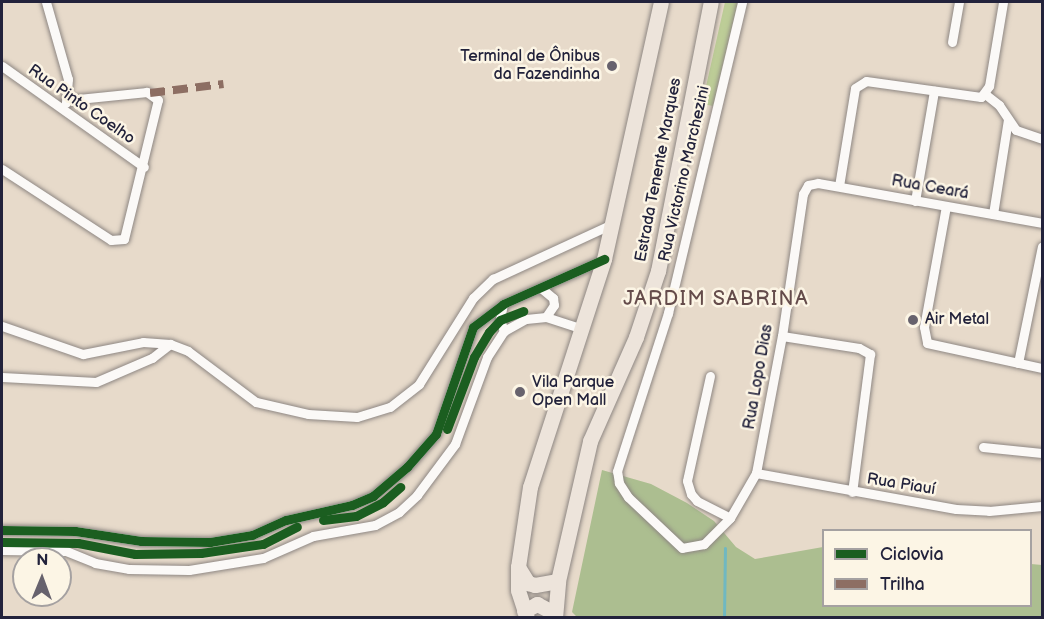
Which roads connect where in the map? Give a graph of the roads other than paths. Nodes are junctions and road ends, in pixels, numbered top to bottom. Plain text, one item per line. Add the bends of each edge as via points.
1 (46, 2) edge
2 (661, 2) edge
3 (711, 2) edge
4 (742, 2) edge
5 (959, 2) edge
6 (1003, 2) edge
7 (952, 42) dead end
8 (2, 66) edge
9 (934, 91) junction
10 (985, 94) junction
11 (68, 100) junction
12 (61, 111) junction
13 (1008, 119) junction
14 (1042, 140) edge
15 (144, 167) junction
16 (2, 169) edge
17 (812, 183) joint
18 (839, 186) junction
19 (915, 201) junction
20 (946, 206) junction
21 (993, 214) junction
22 (1042, 223) edge
23 (610, 225) junction
24 (1042, 246) edge
25 (604, 259) junction
26 (541, 288) junction
27 (503, 304) junction
28 (546, 317) junction
29 (2, 326) edge
30 (582, 329) junction
31 (504, 331) junction
32 (782, 336) junction
33 (170, 344) junction
34 (1018, 363) junction
35 (1042, 368) edge
36 (710, 376) dead end
37 (2, 377) edge
38 (983, 447) dead end
39 (1042, 453) edge
40 (756, 473) junction
41 (852, 492) junction
42 (1042, 506) edge
43 (730, 518) junction
44 (2, 530) edge
45 (2, 550) edge
46 (518, 567) junction
47 (558, 581) junction
48 (524, 615) edge
49 (554, 615) edge

1 - 11 street via 62,51
2 - 23 main road, Estrada Tenente Marques
3 - 47 main road, Estrada Tenente Marques via 658,271 636,337 590,441
4 - 43 street, Rua Victorino Marchezini via 670,306 633,412 617,476 628,497 686,549 714,537
5 - 7 street
6 - 10 street
8 - 12 street, Rua Pinto Coelho
9 - 10 street via 972,98
9 - 18 street via 860,83 852,97
9 - 19 street
10 - 13 street
11 - 12 street
11 - 15 street via 150,93 156,96 158,107
12 - 15 street, Rua Pinto Coelho
13 - 14 street via 1020,133
13 - 21 street
15 - 16 street via 129,233 121,240 111,240
17 - 18 street, Rua Ceará
17 - 32 street, Rua Lopo Dias via 803,194
18 - 19 street, Rua Ceará
19 - 20 street, Rua Ceará
20 - 21 street, Rua Ceará
20 - 34 street via 923,334 932,346
21 - 22 street, Rua Ceará
23 - 25 main road, Estrada Tenente Marques
23 - 33 street via 493,279 473,298 419,384 390,407 374,414 308,414 256,402 188,351
24 - 34 street
25 - 26 street
25 - 30 main road, Estrada Tenente Marques
26 - 27 street
26 - 28 street via 553,298 554,305
27 - 31 street via 500,320
27 - 44 street via 473,327 466,339 436,434 415,460 373,496 352,505 286,520 252,535 210,542 130,540 75,531
28 - 30 street
28 - 31 street via 526,319
29 - 33 street via 83,354 143,342
30 - 46 main road, Estrada Tenente Marques via 539,454
31 - 45 street via 488,357 455,444 417,495 399,512 375,525 313,536 263,558 189,570 129,569 95,563 66,551
32 - 40 street, Rua Lopo Dias
32 - 41 street via 859,348 871,358
33 - 37 street via 152,358 96,382
34 - 35 street
36 - 43 street via 687,481 697,501
38 - 39 street
40 - 41 street, Rua Piauí
40 - 43 street, Rua Lopo Dias
41 - 42 street, Rua Piauí via 972,511
46 - 47 main road via 528,583
46 - 48 main road, Estrada Tenente Marques
47 - 49 main road, Estrada Tenente Marques
48 - 49 main road via 537,604

